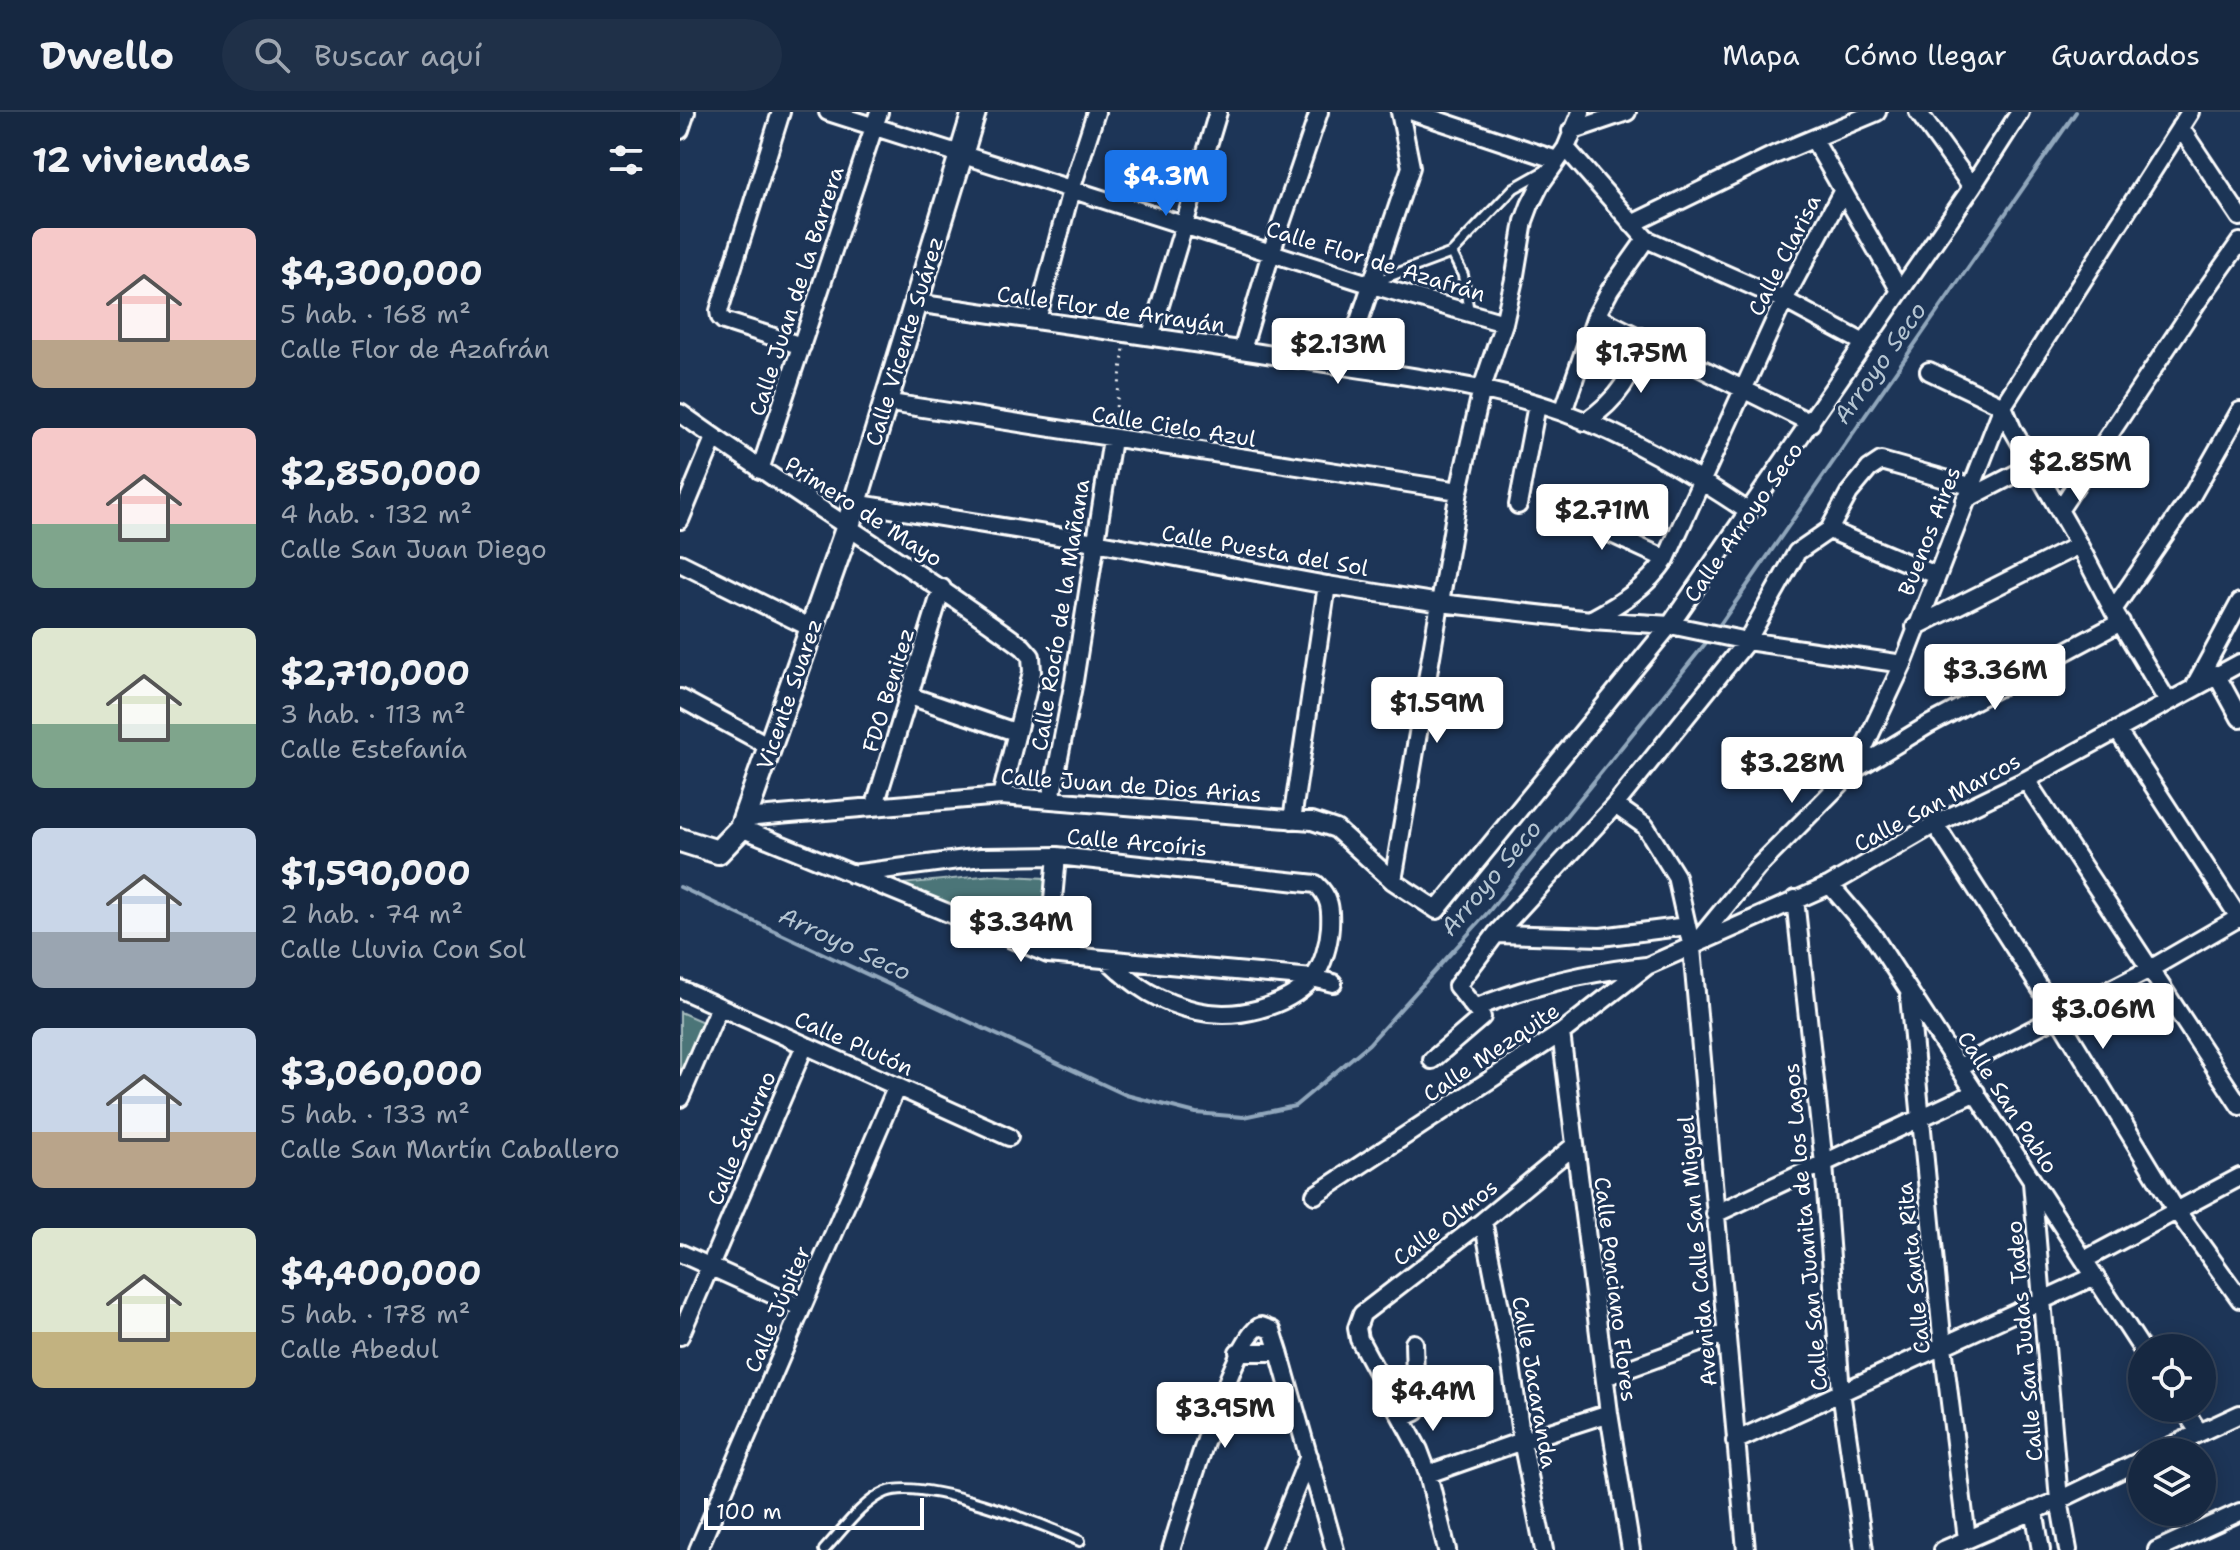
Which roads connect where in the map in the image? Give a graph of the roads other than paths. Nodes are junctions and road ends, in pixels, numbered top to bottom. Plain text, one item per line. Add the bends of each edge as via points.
1 (686, 112) edge
2 (781, 112) edge
3 (828, 112) edge
4 (974, 112) edge
5 (1096, 112) edge
6 (1218, 112) edge
7 (1319, 112) edge
8 (1400, 112) edge
9 (1413, 112) edge
10 (1581, 112) edge
11 (1627, 112) edge
12 (1877, 112) edge
13 (1918, 112) edge
14 (2020, 112) edge
15 (2190, 112) edge
16 (876, 119) edge
17 (2180, 127) junction
18 (680, 130) edge
19 (1571, 131) junction
20 (1814, 140) junction
21 (961, 153) junction
22 (1558, 159) junction
23 (1972, 187) junction
24 (1071, 190) junction
25 (1843, 190) junction
26 (2240, 217) edge
27 (1185, 224) junction
28 (1632, 224) junction
29 (1646, 239) junction
30 (2240, 242) edge
31 (1271, 253) junction
32 (1452, 253) junction
33 (1369, 284) junction
34 (1900, 291) junction
35 (1784, 300) junction
36 (916, 303) junction
37 (1469, 313) junction
38 (1596, 316) junction
39 (1037, 320) junction
40 (1504, 323) junction
41 (1151, 335) junction
42 (1638, 336) junction
43 (1864, 343) junction
44 (802, 346) junction
45 (1242, 350) junction
46 (1344, 366) junction
47 (1929, 371) dead end
48 (1482, 388) junction
49 (1744, 389) junction
50 (884, 402) junction
51 (1537, 405) junction
52 (2003, 406) junction
53 (2240, 411) edge
54 (1563, 412) junction
55 (680, 413) edge
56 (1585, 422) junction
57 (1811, 423) junction
58 (714, 438) junction
59 (1112, 439) junction
60 (2033, 465) junction
61 (760, 470) junction
62 (1703, 481) junction
63 (1459, 491) junction
64 (1967, 493) junction
65 (854, 503) junction
66 (1518, 505) dead end
67 (1555, 508) dead end
68 (2060, 509) junction
69 (1749, 512) junction
70 (680, 520) edge
71 (847, 529) junction
72 (1829, 530) junction
73 (1095, 542) junction
74 (2079, 545) junction
75 (1666, 559) junction
76 (680, 563) edge
77 (1936, 575) junction
78 (1327, 585) junction
79 (942, 588) junction
80 (2240, 602) edge
81 (1440, 603) junction
82 (2117, 616) junction
83 (1591, 620) junction
84 (1677, 626) junction
85 (1915, 627) junction
86 (811, 628) junction
87 (1747, 641) junction
88 (2240, 663) edge
89 (1903, 664) junction
90 (2216, 674) junction
91 (2194, 687) junction
92 (910, 696) junction
93 (680, 698) edge
94 (2168, 702) junction
95 (2240, 718) edge
96 (2117, 730) junction
97 (1015, 732) junction
98 (771, 747) junction
99 (1853, 771) junction
100 (2026, 780) junction
101 (1001, 796) junction
102 (1051, 799) junction
103 (875, 805) junction
104 (1615, 805) junction
105 (1292, 820) junction
106 (743, 823) junction
107 (1935, 824) junction
108 (680, 840) edge
109 (1057, 856) junction
110 (852, 874) junction
111 (1393, 881) junction
112 (1830, 885) junction
113 (1795, 899) junction
114 (1437, 910) joint
115 (2240, 918) edge
116 (1687, 926) junction
117 (1496, 934) junction
118 (1692, 948) junction
119 (1048, 954) junction
120 (1108, 960) junction
121 (1647, 966) junction
122 (2150, 969) junction
123 (1313, 978) junction
124 (1333, 983) dead end
125 (680, 989) edge
126 (1909, 991) junction
127 (719, 1007) junction
128 (1478, 1012) junction
129 (2058, 1016) junction
130 (1561, 1033) junction
131 (805, 1045) junction
132 (1432, 1060) dead end
133 (1959, 1067) junction
134 (897, 1086) junction
135 (1976, 1092) junction
136 (680, 1098) edge
137 (2240, 1106) edge
138 (1921, 1117) junction
139 (1009, 1137) dead end
140 (1575, 1145) junction
141 (1824, 1164) junction
142 (2240, 1177) edge
143 (2032, 1178) junction
144 (1315, 1195) dead end
145 (2176, 1210) junction
146 (1715, 1214) junction
147 (1483, 1221) junction
148 (680, 1253) edge
149 (2084, 1260) junction
150 (710, 1266) junction
151 (2093, 1277) junction
152 (2240, 1299) edge
153 (2041, 1300) junction
154 (802, 1308) junction
155 (1727, 1333) junction
156 (2132, 1334) edge
157 (680, 1336) edge
158 (1414, 1343) dead end
159 (1943, 1346) junction
160 (1238, 1352) junction
161 (1279, 1352) junction
162 (1605, 1377) junction
163 (1841, 1392) junction
164 (1609, 1413) junction
165 (2240, 1414) edge
166 (1403, 1418) junction
167 (2192, 1422) edge
168 (2199, 1432) junction
169 (2187, 1438) edge
170 (1522, 1441) junction
171 (1735, 1441) junction
172 (1309, 1456) junction
173 (2128, 1467) edge
174 (1428, 1474) junction
175 (2059, 1500) junction
176 (2034, 1510) junction
177 (2240, 1512) edge
178 (1967, 1539) junction
179 (1080, 1541) dead end
180 (698, 1550) edge
181 (824, 1550) edge
182 (1171, 1550) edge
183 (1271, 1550) edge
184 (1335, 1550) edge
185 (1447, 1550) edge
186 (1544, 1550) edge
187 (1631, 1550) edge
188 (1746, 1550) edge
189 (1864, 1550) edge
190 (1943, 1550) edge
191 (2041, 1550) edge
192 (2068, 1550) edge
193 (2157, 1550) edge

1 - 18 street
2 - 44 street via 719,311 724,321
3 - 16 street, Calle Flor de Azafrán
4 - 21 street, Calle Vicente Suárez
5 - 24 street
6 - 27 street
7 - 31 street
8 - 33 street via 1411,167
9 - 22 street
10 - 19 street
11 - 19 street
12 - 20 street
13 - 23 street
14 - 23 street, Calle Arroyo Seco
15 - 17 street, Buenos Aires
16 - 21 street, Calle Flor de Azafrán
16 - 44 street, Calle Juan de la Barrera
17 - 26 street
17 - 52 street, Buenos Aires
19 - 22 street
20 - 25 street
20 - 28 street
21 - 24 street, Calle Flor de Azafrán
21 - 36 street, Calle Vicente Suárez
22 - 28 street
22 - 32 lane via 1514,188
22 - 40 street via 1524,221
23 - 34 street, Calle Arroyo Seco
24 - 27 street, Calle Flor de Azafrán
24 - 39 street
25 - 34 street
25 - 35 street, Calle Clarisa
27 - 31 street, Calle Flor de Azafrán
27 - 41 street
28 - 29 street
29 - 35 street
29 - 38 street
30 - 68 street
31 - 33 street, Calle Flor de Azafrán
31 - 45 street
32 - 33 lane
32 - 37 lane via 1463,275
33 - 37 street, Calle Flor de Azafrán
33 - 46 street
34 - 43 street, Calle Arroyo Seco
35 - 43 street
35 - 49 street, Calle Clarisa
36 - 39 street, Calle Flor de Arrayán
36 - 50 street, Calle Vicente Suárez
37 - 40 street, Calle Flor de Azafrán
38 - 42 street
38 - 54 street
39 - 41 street, Calle Flor de Arrayán
40 - 48 street
41 - 45 street, Calle Flor de Arrayán
42 - 49 street
42 - 56 street via 1629,377 1610,405
43 - 57 street, Calle Arroyo Seco
44 - 61 street, Calle Juan de la Barrera
45 - 46 street, Calle Flor de Arrayán
46 - 48 street, Calle Flor de Arrayán
47 - 52 street
48 - 51 street, Calle Flor de Arrayán
48 - 63 street
49 - 57 street
49 - 62 street, Calle Clarisa
50 - 59 street, Calle Cielo Azul
50 - 65 street, Calle Vicente Suárez
51 - 54 street, Calle Flor de Arrayán
51 - 66 street
52 - 60 street
52 - 64 street, Buenos Aires
53 - 82 street
54 - 56 street, Calle Flor de Arrayán
55 - 58 street, Primero de Mayo
56 - 62 street, Calle Flor de Arrayán
57 - 69 street, Calle Arroyo Seco
58 - 61 street, Primero de Mayo
58 - 70 street
59 - 63 street, Calle Cielo Azul
59 - 73 street, Calle Rocío de la Mañana
60 - 64 street
60 - 68 street
61 - 71 street, Primero de Mayo
62 - 69 street, Calle Flor de Arrayán
62 - 75 street, Calle Clarisa
63 - 81 street
64 - 72 street via 1881,461 1849,493
64 - 77 street, Buenos Aires
65 - 71 street, Calle Vicente Suárez
65 - 73 street, Calle Puesta del Sol
67 - 75 street
68 - 74 street
69 - 84 street, Calle Arroyo Seco
71 - 79 street, Primero de Mayo
71 - 86 street, Vicente Suarez
72 - 77 street
72 - 87 street via 1797,552
73 - 78 street, Calle Puesta del Sol
73 - 102 street, Calle Rocío de la Mañana
74 - 82 street
74 - 85 street
75 - 83 street, Calle Clarisa via 1645,585
76 - 86 street
77 - 85 street, Buenos Aires
78 - 81 street, Calle Puesta del Sol
78 - 105 street
79 - 92 street, FDO Benitez
79 - 97 street, Primero de Mayo via 1031,656
80 - 91 street
81 - 83 street, Calle Puesta del Sol
81 - 111 street
82 - 94 street
82 - 99 street
83 - 84 street, Calle Puesta del Sol
84 - 87 street, Calle Puesta del Sol
84 - 114 street, Calle Arroyo Seco
85 - 89 street, Buenos Aires
86 - 98 street, Vicente Suarez
87 - 89 street, Calle Puesta del Sol
87 - 104 street
88 - 90 street, Calle San Marcos
89 - 99 street, Buenos Aires
90 - 91 street, Calle San Marcos
90 - 95 street
91 - 94 street, Calle San Marcos
92 - 97 street
92 - 103 street, FDO Benitez
93 - 98 street
94 - 96 street, Calle San Marcos
96 - 100 street, Calle San Marcos
96 - 115 street
97 - 101 street
98 - 106 street, Vicente Suarez
99 - 118 street, Buenos Aires via 1758,867
100 - 107 street, Calle San Marcos
100 - 122 street
101 - 102 street, Calle Juan de Dios Arias
101 - 103 street, Calle Juan de Dios Arias
102 - 105 street, Calle Juan de Dios Arias
103 - 106 street, Calle Juan de Dios Arias
104 - 116 street, Avenida Calle San Miguel via 1645,826 1676,876
104 - 117 street
105 - 111 street, Calle Juan de Dios Arias via 1336,829
106 - 108 street, Vicente Suarez via 718,852
106 - 110 street
107 - 112 street, Calle San Marcos
107 - 129 street
109 - 110 street, Calle Arcoíris via 981,857
109 - 119 street
109 - 123 street, Calle Arcoíris via 1316,884 1331,905 1329,937
110 - 119 street
111 - 114 street, Calle Juan de Dios Arias
112 - 113 street, Calle San Marcos
112 - 126 street, Calle San Pablo via 1872,934
113 - 118 street, Calle San Marcos
113 - 141 street, Calle San Juanita de los Lagos
115 - 122 street
116 - 117 street via 1601,937
116 - 118 street, Avenida Calle San Miguel
117 - 128 street via 1457,986
118 - 121 street, Calle Mezquite
118 - 146 street, Avenida Calle San Miguel
119 - 120 street
120 - 123 street
120 - 123 street via 1135,986 1157,997 1198,1011 1231,1014 1289,996
121 - 128 street via 1611,969 1508,994
121 - 130 street, Calle Mezquite
122 - 129 street
122 - 137 street
123 - 124 street
125 - 127 street, Calle Plutón
126 - 133 street, Calle San Pablo
126 - 138 street, Calle Santa Rita
127 - 131 street, Calle Plutón
127 - 136 street
128 - 132 street
129 - 133 street
129 - 145 street
130 - 140 street, Calle Ponciano Flores
130 - 144 street, Calle Mezquite
131 - 134 street, Calle Plutón
131 - 150 street, Calle Saturno
133 - 135 street, Calle San Pablo
134 - 139 street, Calle Plutón
134 - 154 street, Calle Júpiter
135 - 138 street
135 - 143 street, Calle San Pablo
138 - 141 street
138 - 159 street, Calle Santa Rita
140 - 147 street, Calle Olmos
140 - 162 street, Calle Ponciano Flores
141 - 146 street
141 - 163 street, Calle San Juanita de los Lagos
142 - 145 street
143 - 149 street, Calle San Pablo
143 - 153 street, Calle San Judas Tadeo
145 - 149 street
145 - 152 street
146 - 155 street, Avenida Calle San Miguel
147 - 166 street, Calle Olmos via 1362,1314 1359,1339
147 - 170 street, Calle Jacaranda
148 - 150 street
149 - 151 street, Calle San Pablo
150 - 154 street
150 - 157 street, Calle Saturno
151 - 153 street
151 - 156 street, Calle San Pablo
153 - 159 street
153 - 175 street, Calle San Judas Tadeo
154 - 180 street, Calle Júpiter
155 - 162 street
155 - 171 street, Avenida Calle San Miguel
158 - 166 street via 1416,1412
159 - 163 street
159 - 178 street, Calle Santa Rita
160 - 161 street
160 - 161 street via 1261,1326 1272,1330
160 - 182 street
161 - 172 street
162 - 164 street, Calle Ponciano Flores
163 - 171 street
163 - 189 street, Calle San Juanita de los Lagos
164 - 170 street
164 - 187 street, Calle Ponciano Flores
165 - 168 street
166 - 174 street
167 - 168 street
168 - 169 street
170 - 174 street
170 - 186 street, Calle Jacaranda
171 - 188 street, Avenida Calle San Miguel
172 - 183 street
172 - 184 street
173 - 175 street
174 - 185 street
175 - 176 street
175 - 192 street, Calle San Judas Tadeo
176 - 178 street
176 - 191 street
177 - 193 street
178 - 190 street
179 - 181 lane via 1000,1509 898,1489 867,1505

